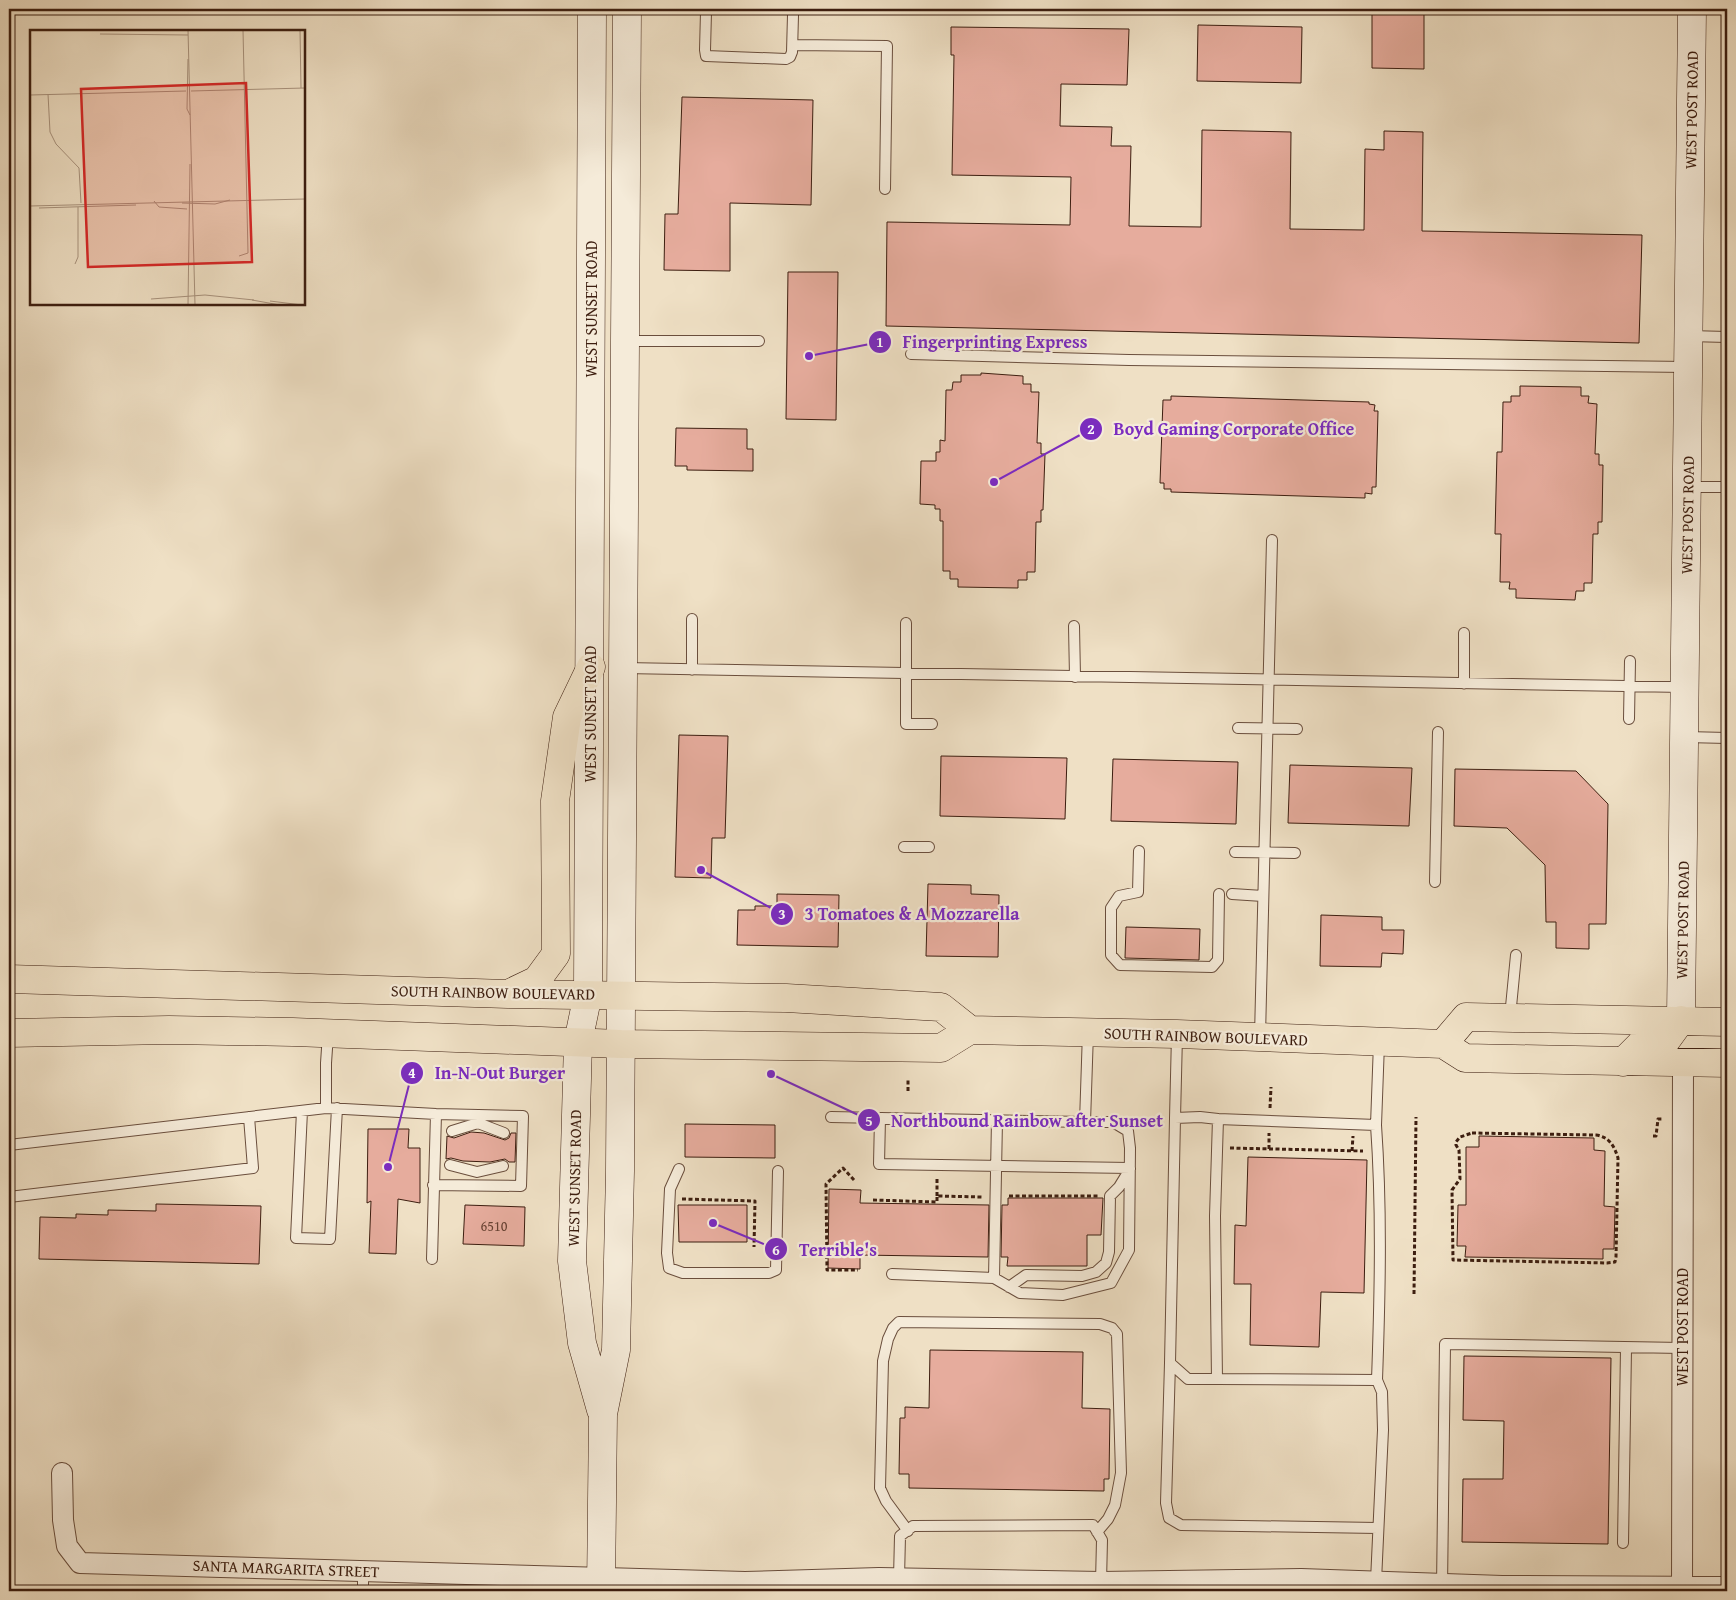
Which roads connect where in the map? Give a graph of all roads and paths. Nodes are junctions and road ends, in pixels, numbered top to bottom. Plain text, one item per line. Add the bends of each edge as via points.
1 (592, 9) edge
2 (627, 9) edge
3 (707, 9) edge
4 (789, 9) edge
5 (1692, 9) edge
6 (793, 45) junction
7 (886, 189) dead end
8 (1688, 336) junction
9 (1727, 337) edge
10 (590, 340) junction
11 (625, 341) junction
12 (759, 341) dead end
13 (911, 354) dead end
14 (1688, 367) junction
15 (1687, 487) junction
16 (1727, 487) edge
17 (1272, 540) dead end
18 (692, 619) dead end
19 (906, 623) dead end
20 (1074, 626) dead end
21 (1464, 633) dead end
22 (1630, 661) dead end
23 (591, 667) junction
24 (623, 668) junction
25 (692, 670) junction
26 (906, 674) junction
27 (1075, 677) junction
28 (1269, 680) junction
29 (1464, 684) junction
30 (1630, 687) junction
31 (1685, 687) junction
32 (1629, 719) dead end
33 (932, 724) dead end
34 (1238, 728) dead end
35 (1267, 729) junction
36 (1297, 729) dead end
37 (1438, 732) dead end
38 (1684, 737) junction
39 (1727, 738) edge
40 (904, 847) dead end
41 (929, 847) dead end
42 (1139, 851) dead end
43 (1235, 852) dead end
44 (1264, 853) junction
45 (1295, 853) dead end
46 (1435, 882) dead end
47 (1219, 894) dead end
48 (1232, 894) dead end
49 (1263, 896) junction
50 (1516, 955) dead end
51 (9, 979) edge
52 (508, 994) junction
53 (588, 994) junction
54 (622, 995) junction
55 (1510, 1017) junction
56 (1681, 1020) junction
57 (1727, 1022) edge
58 (970, 1030) junction
59 (1088, 1032) junction
60 (9, 1033) edge
61 (328, 1033) junction
62 (1177, 1034) junction
63 (1260, 1037) junction
64 (578, 1042) junction
65 (1379, 1042) junction
66 (620, 1044) junction
67 (1443, 1044) junction
68 (1727, 1044) edge
69 (1623, 1062) junction
70 (1683, 1063) junction
71 (1727, 1063) edge
72 (908, 1080) dead end
73 (1270, 1087) dead end
74 (908, 1092) dead end
75 (326, 1108) junction
76 (337, 1108) junction
77 (1270, 1108) dead end
78 (302, 1111) junction
79 (436, 1114) junction
80 (249, 1117) junction
81 (1416, 1117) dead end
82 (831, 1118) dead end
83 (880, 1118) junction
84 (1175, 1118) junction
85 (1218, 1119) junction
86 (1662, 1119) dead end
87 (997, 1120) junction
88 (1085, 1122) junction
89 (478, 1124) junction
90 (1376, 1125) junction
91 (1270, 1127) dead end
92 (1353, 1130) dead end
93 (452, 1131) dead end
94 (504, 1133) dead end
95 (1653, 1136) dead end
96 (9, 1145) edge
97 (1613, 1145) joint
98 (1217, 1148) junction
99 (1364, 1148) dead end
100 (1269, 1149) junction
101 (1352, 1151) junction
102 (450, 1165) dead end
103 (503, 1166) dead end
104 (996, 1166) junction
105 (477, 1167) junction
106 (1130, 1168) junction
107 (679, 1169) dead end
108 (778, 1171) dead end
109 (936, 1178) dead end
110 (854, 1180) dead end
111 (433, 1185) junction
112 (477, 1186) junction
113 (937, 1196) junction
114 (1003, 1196) dead end
115 (1110, 1196) junction
116 (9, 1197) edge
117 (983, 1197) dead end
118 (677, 1199) dead end
119 (873, 1200) dead end
120 (754, 1248) dead end
121 (432, 1259) dead end
122 (858, 1270) dead end
123 (892, 1274) dead end
124 (994, 1278) junction
125 (1009, 1286) junction
126 (1414, 1294) dead end
127 (1626, 1348) junction
128 (1682, 1348) junction
129 (1170, 1363) junction
130 (1217, 1379) junction
131 (1377, 1380) junction
132 (602, 1414) junction
133 (62, 1473) dead end
134 (1378, 1528) junction
135 (908, 1531) junction
136 (1097, 1532) junction
137 (1623, 1543) dead end
138 (363, 1570) junction
139 (899, 1578) junction
140 (1376, 1581) junction
141 (1101, 1582) junction
142 (601, 1585) edge
143 (1004, 1586) edge
144 (1727, 1587) edge
145 (1442, 1588) edge
146 (1682, 1589) edge
147 (363, 1591) edge

1 - 10 main road, WEST SUNSET ROAD
2 - 11 main road, WEST SUNSET ROAD
3 - 6 lane via 706,56 786,59 790,57
4 - 6 lane via 793,15
5 - 8 main road, WEST POST ROAD
6 - 7 lane via 888,46
8 - 9 lane
8 - 14 main road, WEST POST ROAD
10 - 11 main road
10 - 23 main road, WEST SUNSET ROAD
11 - 12 lane
11 - 24 main road, WEST SUNSET ROAD
13 - 14 lane
14 - 15 main road, WEST POST ROAD
15 - 16 lane
15 - 31 main road, WEST POST ROAD
17 - 28 lane
18 - 25 lane
19 - 26 lane
20 - 27 lane
21 - 29 lane
22 - 30 lane
23 - 24 main road
23 - 52 main road via 566,717 555,801 556,954 537,980
23 - 53 main road, WEST SUNSET ROAD
24 - 25 lane
24 - 54 main road, WEST SUNSET ROAD
25 - 26 lane
26 - 27 lane
26 - 33 lane via 906,724
27 - 28 lane
28 - 29 lane
28 - 35 lane
29 - 30 lane
30 - 31 lane
30 - 32 lane
31 - 38 main road, WEST POST ROAD
34 - 35 lane
35 - 36 lane
35 - 44 lane
37 - 46 lane
38 - 39 lane
38 - 56 main road, WEST POST ROAD
40 - 41 lane
42 - 47 lane via 1138,892 1119,896 1112,908 1111,955 1120,965 1212,967 1218,960
43 - 44 lane
44 - 45 lane
44 - 49 lane
48 - 49 lane
49 - 63 lane
50 - 55 lane
51 - 52 main road, SOUTH RAINBOW BOULEVARD
52 - 53 main road, SOUTH RAINBOW BOULEVARD
53 - 54 main road, SOUTH RAINBOW BOULEVARD
53 - 64 main road, WEST SUNSET ROAD
54 - 58 main road, SOUTH RAINBOW BOULEVARD via 786,998 941,1007
54 - 66 main road, WEST SUNSET ROAD
55 - 56 main road
55 - 67 main road via 1466,1017
56 - 57 main road
56 - 69 main road via 1665,1042 1641,1044
58 - 59 main road, SOUTH RAINBOW BOULEVARD
58 - 66 main road via 941,1048
59 - 62 main road, SOUTH RAINBOW BOULEVARD
59 - 88 lane
60 - 61 main road via 169,1030
61 - 64 main road
61 - 75 lane
62 - 63 main road, SOUTH RAINBOW BOULEVARD
62 - 84 lane
63 - 65 main road, SOUTH RAINBOW BOULEVARD
64 - 66 main road
64 - 132 main road, WEST SUNSET ROAD via 572,1261 582,1343
65 - 67 main road, SOUTH RAINBOW BOULEVARD
65 - 90 lane
66 - 132 main road, WEST SUNSET ROAD via 616,1350
67 - 69 main road via 1465,1058
68 - 70 main road via 1695,1051
69 - 70 main road
70 - 71 main road
70 - 128 street, WEST POST ROAD
72 - 74 path
73 - 77 path
75 - 76 lane
75 - 78 lane
76 - 78 lane via 330,1239 296,1238
76 - 79 lane
78 - 80 lane
79 - 89 lane
79 - 111 lane
80 - 96 lane
80 - 116 lane via 253,1168
81 - 126 path
82 - 83 lane
83 - 87 lane
83 - 104 lane via 879,1164
84 - 85 lane
84 - 129 lane
85 - 90 lane
85 - 98 lane
86 - 95 path via 1658,1119 1656,1136
87 - 88 lane
87 - 104 lane
88 - 106 lane via 1113,1122 1128,1132
89 - 93 lane
89 - 94 lane
89 - 112 lane via 523,1116 521,1186
90 - 131 lane via 1380,1168
91 - 100 path
92 - 101 path
97 - 97 path via 1618,1158 1614,1262 1453,1260 1452,1190 1460,1178 1456,1145 1460,1138 1472,1133 1602,1136
98 - 100 path
98 - 130 lane
99 - 101 path via 1363,1152
100 - 101 path
102 - 105 lane
103 - 105 lane
104 - 106 lane
104 - 124 lane
105 - 112 lane
106 - 115 lane
106 - 125 lane via 1129,1250 1111,1283 1063,1295 1020,1293
107 - 108 lane via 670,1189 667,1253 669,1268 683,1274 769,1273 776,1270
109 - 113 path
110 - 122 path via 843,1168 826,1184 827,1270
111 - 112 lane
111 - 121 lane
113 - 117 path
113 - 119 path via 937,1202
114 - 115 path
115 - 125 lane via 1109,1252 1106,1263 1096,1272 1082,1276 1026,1275
118 - 120 path via 755,1201
123 - 124 lane
124 - 125 lane
127 - 128 lane
127 - 137 lane
127 - 145 lane via 1445,1344
128 - 146 street, WEST POST ROAD
129 - 130 lane via 1188,1379
129 - 134 lane via 1166,1503 1169,1518 1182,1525
130 - 131 lane
131 - 134 lane via 1382,1392 1383,1430
132 - 142 main road, WEST SUNSET ROAD
133 - 138 street, SANTA MARGARITA STREET via 67,1546 80,1563
134 - 140 lane
135 - 136 lane via 913,1526 1093,1525
135 - 136 lane via 880,1488 884,1361 888,1339 899,1322 1100,1324 1112,1328 1117,1334 1121,1473 1115,1505
135 - 139 lane via 900,1536
136 - 141 lane via 1102,1540
138 - 142 street, SANTA MARGARITA STREET
138 - 147 lane
139 - 142 street, SANTA MARGARITA STREET
139 - 143 street, SANTA MARGARITA STREET
140 - 141 street, SANTA MARGARITA STREET
140 - 145 street, SANTA MARGARITA STREET
141 - 143 street, SANTA MARGARITA STREET
144 - 146 street, SANTA MARGARITA STREET
145 - 146 street, SANTA MARGARITA STREET

